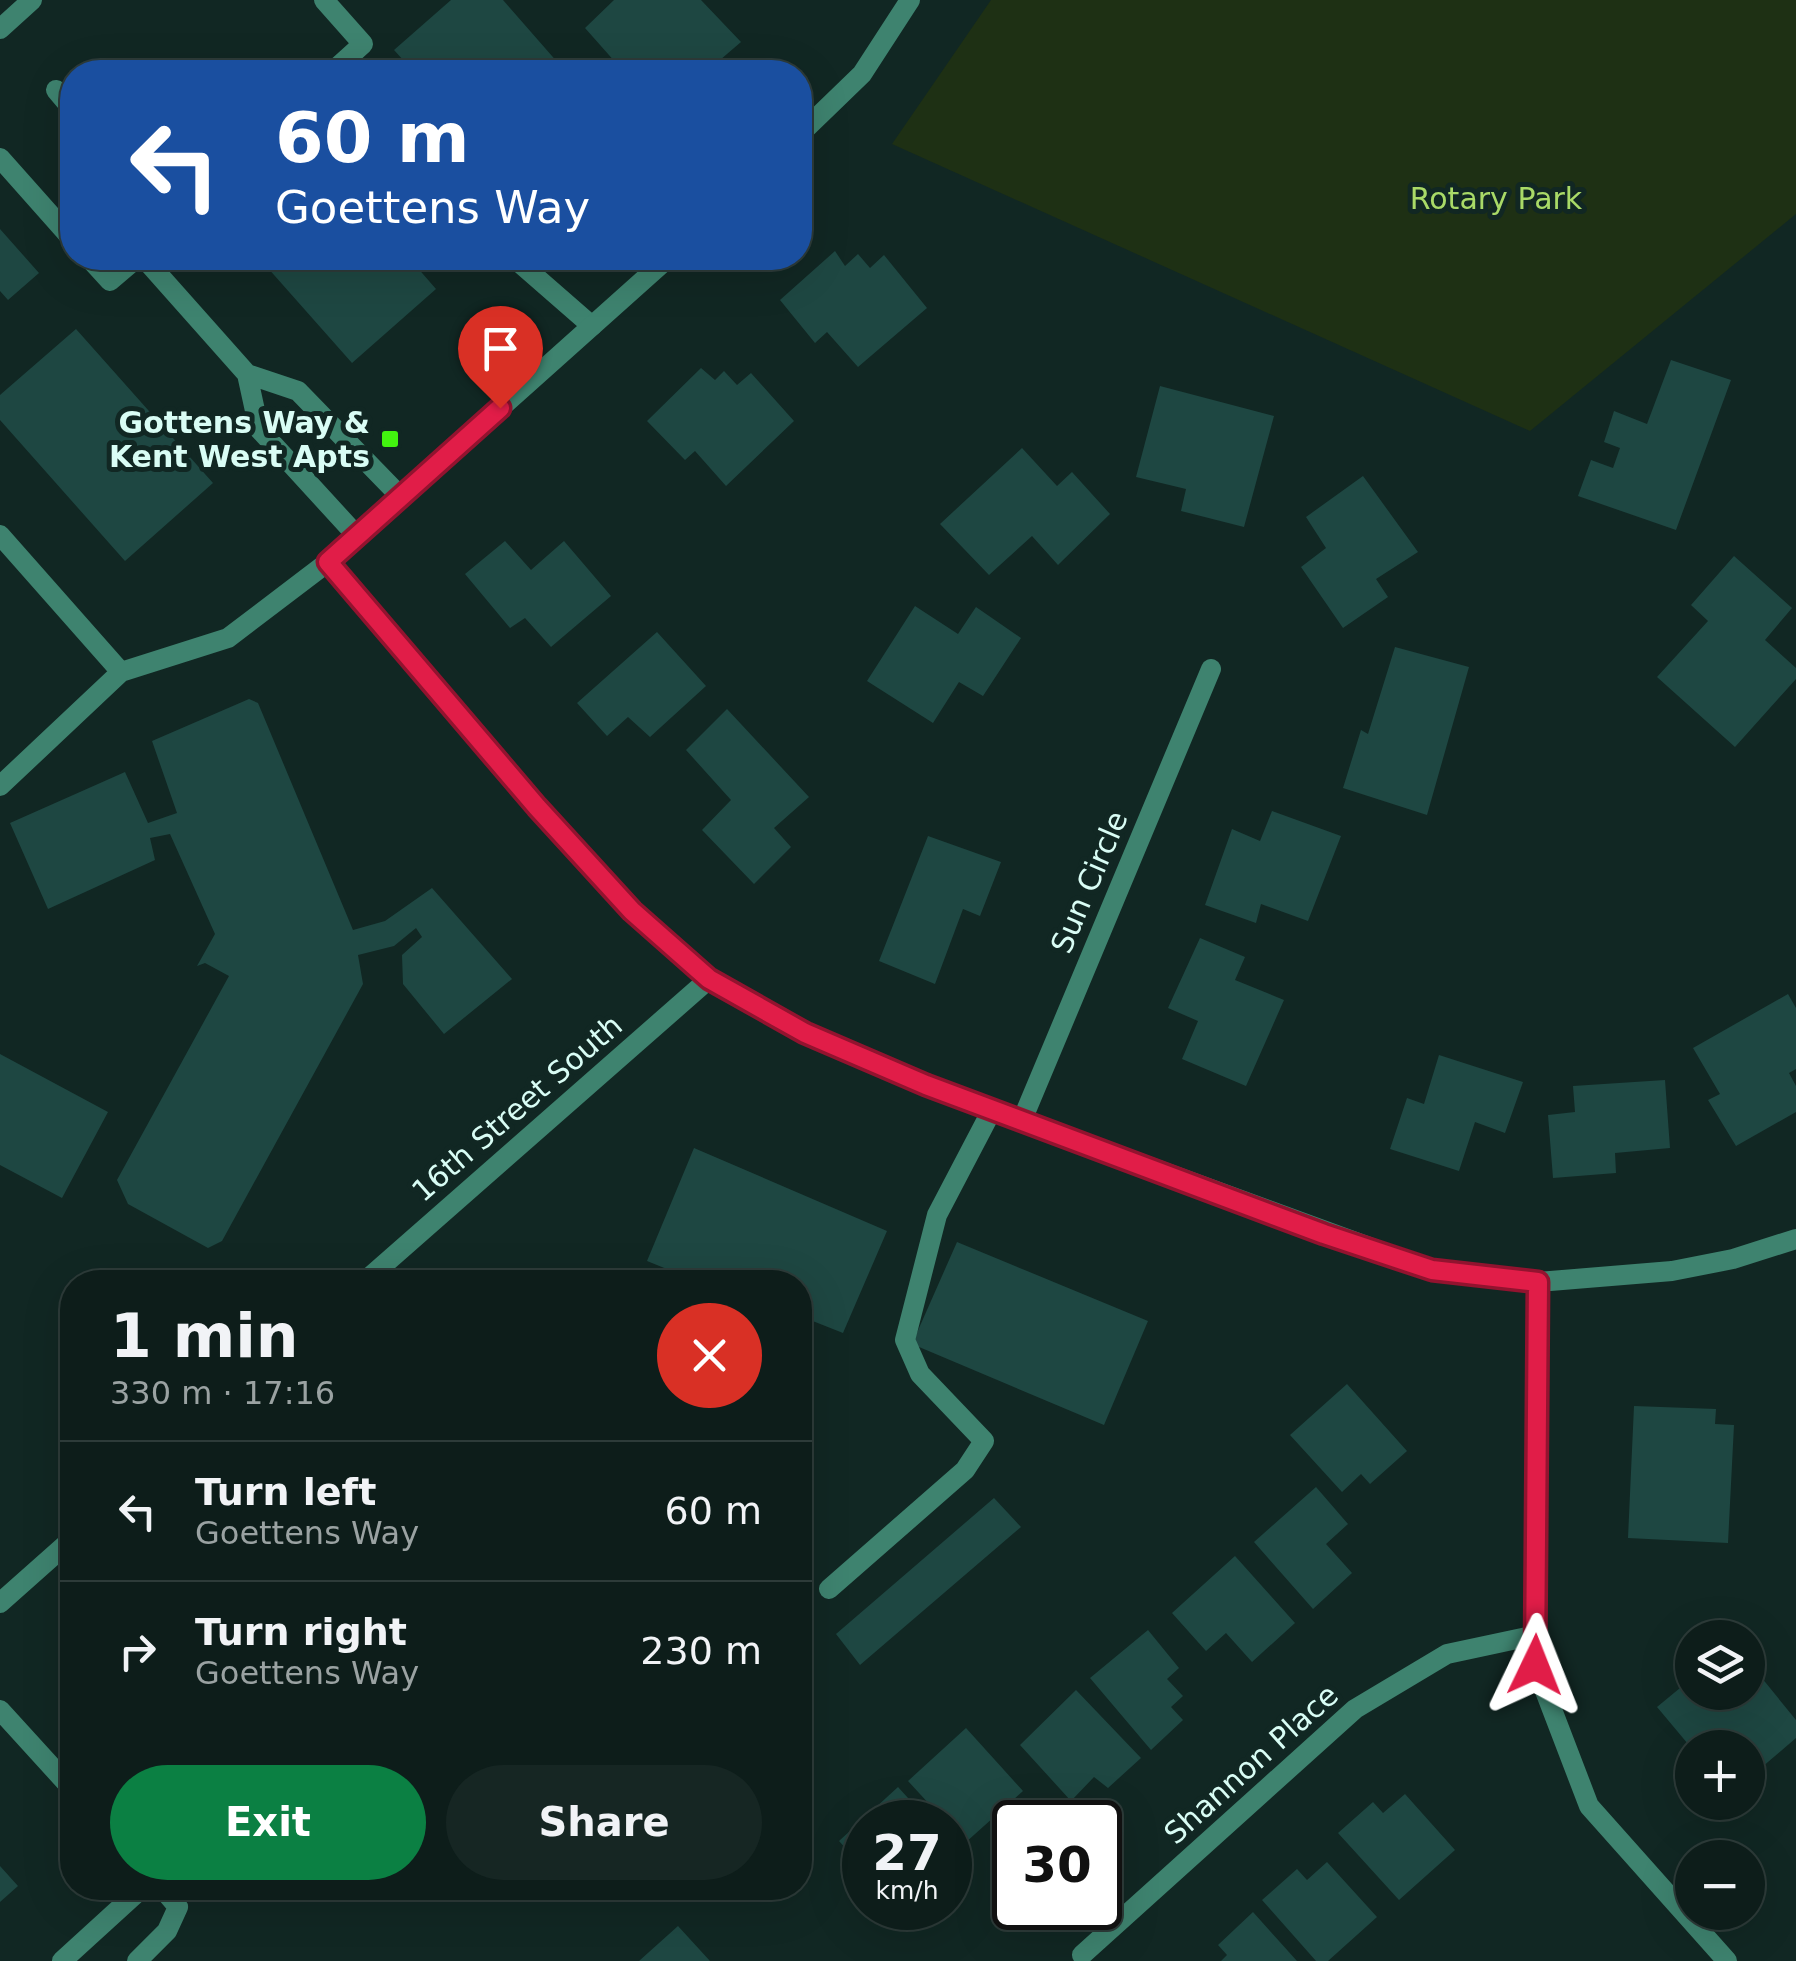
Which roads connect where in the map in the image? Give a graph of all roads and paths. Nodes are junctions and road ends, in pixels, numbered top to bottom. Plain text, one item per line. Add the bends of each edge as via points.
1 (32, 0) edge
2 (324, 0) edge
3 (910, 0) edge
4 (0, 30) edge
5 (345, 60) edge
6 (56, 90) dead end
7 (60, 94) edge
8 (812, 122) edge
9 (0, 158) edge
10 (60, 226) edge
11 (100, 270) edge
12 (125, 270) edge
13 (152, 270) edge
14 (528, 270) edge
15 (655, 270) edge
16 (592, 326) junction
17 (247, 374) junction
18 (401, 497) junction
19 (0, 534) edge
20 (357, 536) junction
21 (328, 562) junction
22 (1211, 669) dead end
23 (121, 672) junction
24 (0, 786) edge
25 (709, 979) junction
26 (994, 1108) junction
27 (1023, 1118) junction
28 (1796, 1240) edge
29 (378, 1270) edge
30 (1538, 1282) junction
31 (60, 1550) edge
32 (829, 1589) dead end
33 (0, 1602) edge
34 (1536, 1635) junction
35 (0, 1710) edge
36 (60, 1777) edge
37 (129, 1900) edge
38 (172, 1900) edge
39 (1082, 1955) dead end
40 (62, 1961) edge
41 (137, 1961) edge
42 (1727, 1961) edge

1 - 4 street
2 - 5 street via 362,44
3 - 8 street via 862,74
6 - 7 street
9 - 10 street
11 - 12 street via 110,281
13 - 17 street
14 - 16 street
15 - 16 street
16 - 18 street
17 - 18 street via 298,391
17 - 20 street via 259,429
18 - 20 street
19 - 23 street
20 - 21 street
21 - 23 street via 228,638
21 - 25 street via 632,911
22 - 27 street, Sun Circle
23 - 24 street
25 - 26 street via 805,1033
25 - 29 street, 16th Street South
26 - 27 street
26 - 32 street via 936,1215 905,1340 920,1374 984,1442 965,1470
27 - 30 street via 1432,1270
28 - 30 street via 1672,1271
30 - 34 street
31 - 33 street
34 - 39 street, Shannon Place via 1447,1654 1355,1709
34 - 42 street via 1535,1665 1589,1806
35 - 36 street
37 - 40 street
38 - 41 street via 178,1907 167,1931

